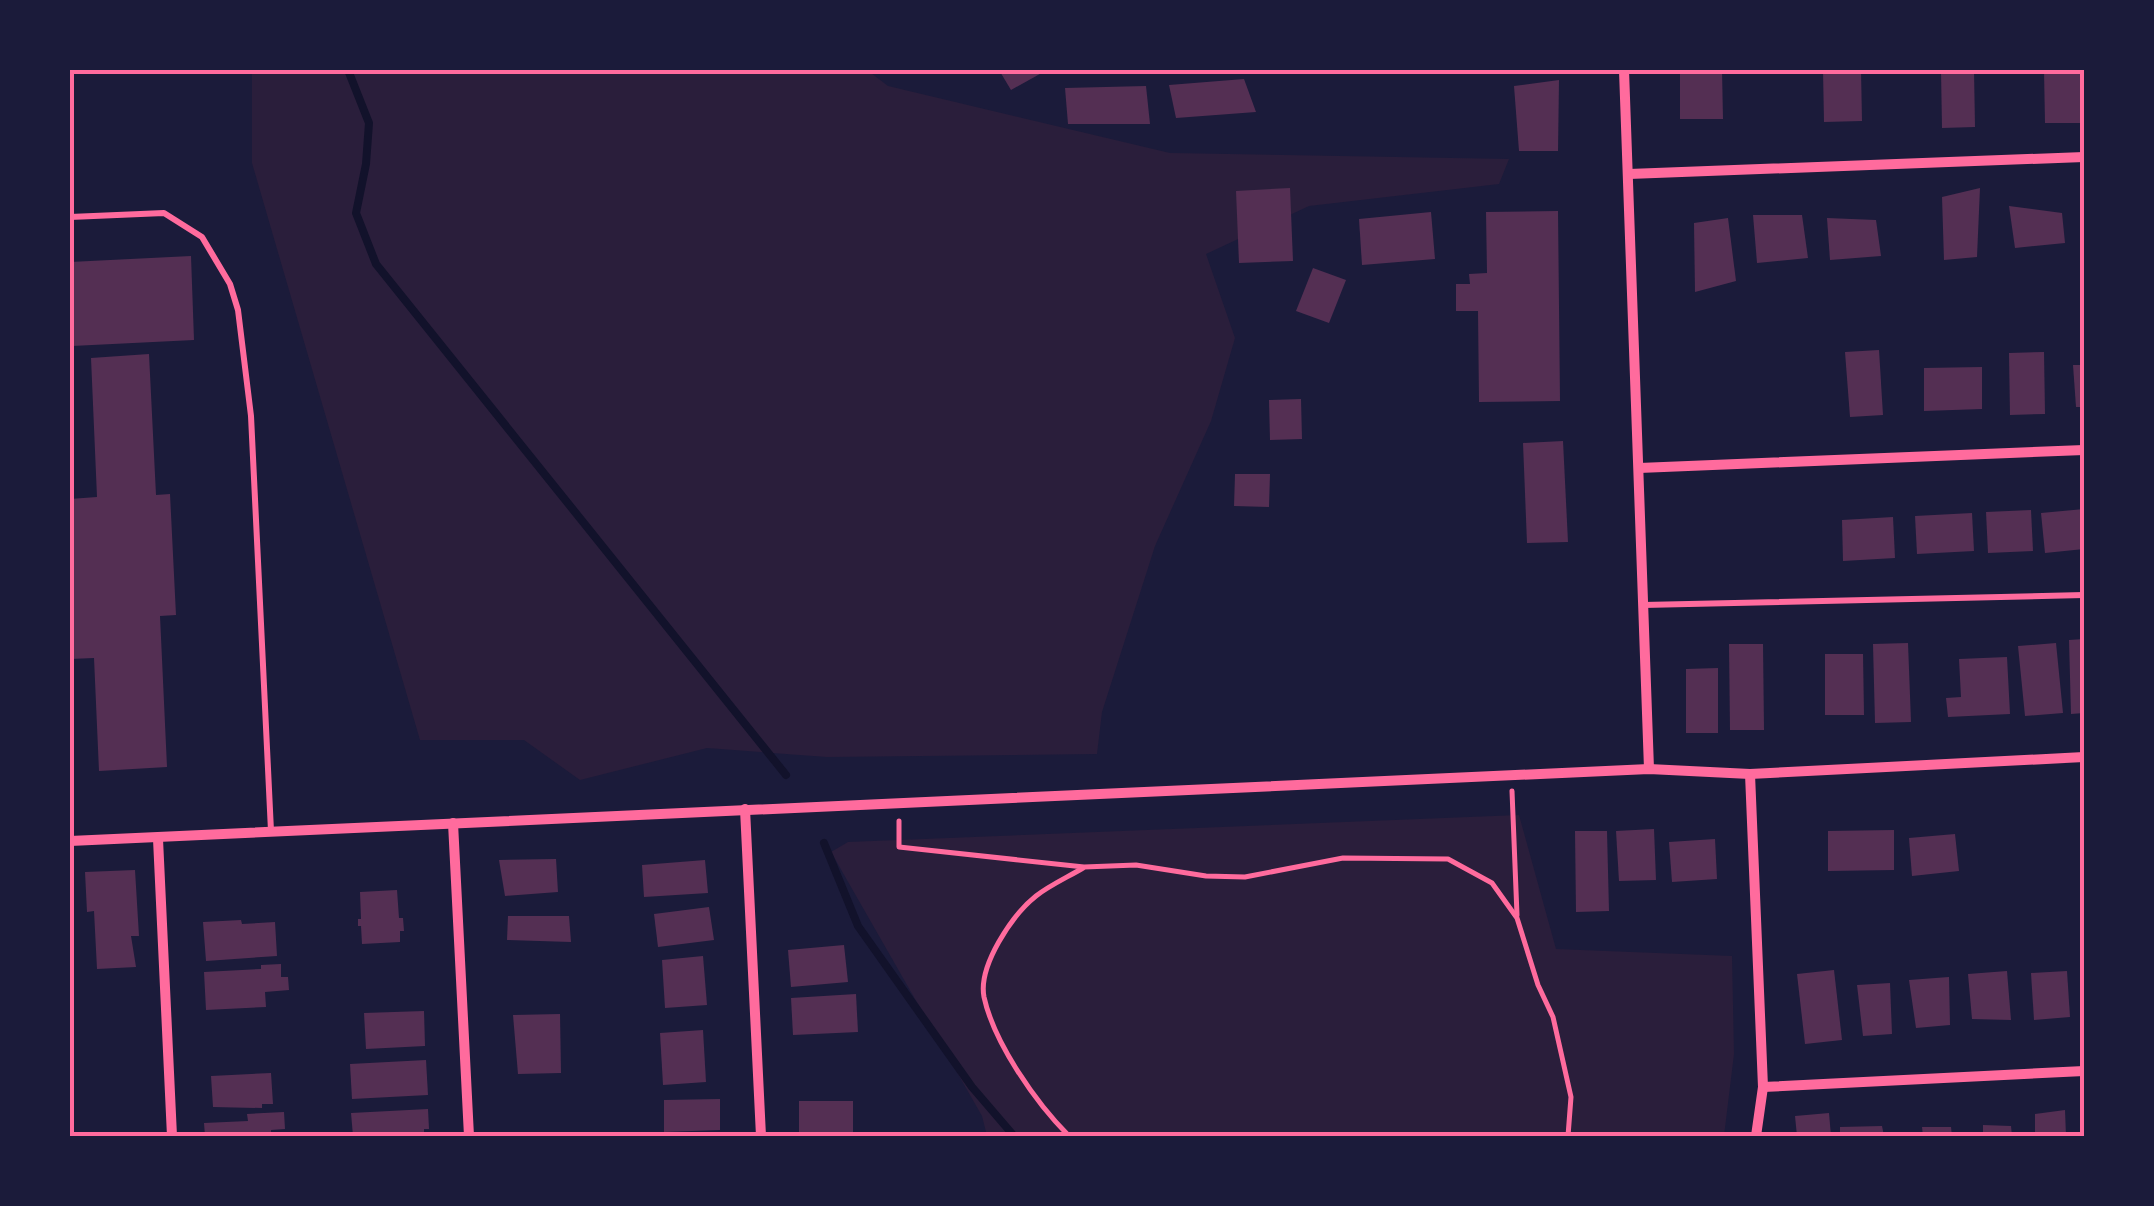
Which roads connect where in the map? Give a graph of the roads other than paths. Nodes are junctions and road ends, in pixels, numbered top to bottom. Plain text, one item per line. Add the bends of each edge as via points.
1 (1624, 70) edge
2 (2084, 157) edge
3 (1629, 174) junction
4 (70, 217) edge
5 (2084, 450) edge
6 (1639, 468) junction
7 (2084, 595) edge
8 (1644, 605) junction
9 (2084, 757) edge
10 (1650, 768) junction
11 (1750, 774) junction
12 (745, 809) junction
13 (453, 823) junction
14 (271, 833) junction
15 (158, 838) junction
16 (70, 841) edge
17 (2084, 1071) edge
18 (1763, 1088) junction
19 (172, 1136) edge
20 (469, 1136) edge
21 (762, 1136) edge
22 (1756, 1136) edge

1 - 3 street
2 - 3 street
3 - 6 street
4 - 14 lane via 164,213 202,238 230,284 250,416
5 - 6 street
6 - 8 street
7 - 8 lane
8 - 10 street
9 - 11 street
10 - 11 street
10 - 12 street
11 - 18 street
12 - 13 street
12 - 21 street
13 - 14 street
13 - 20 street
14 - 15 street
15 - 16 street
15 - 19 street
17 - 18 street
18 - 22 street

